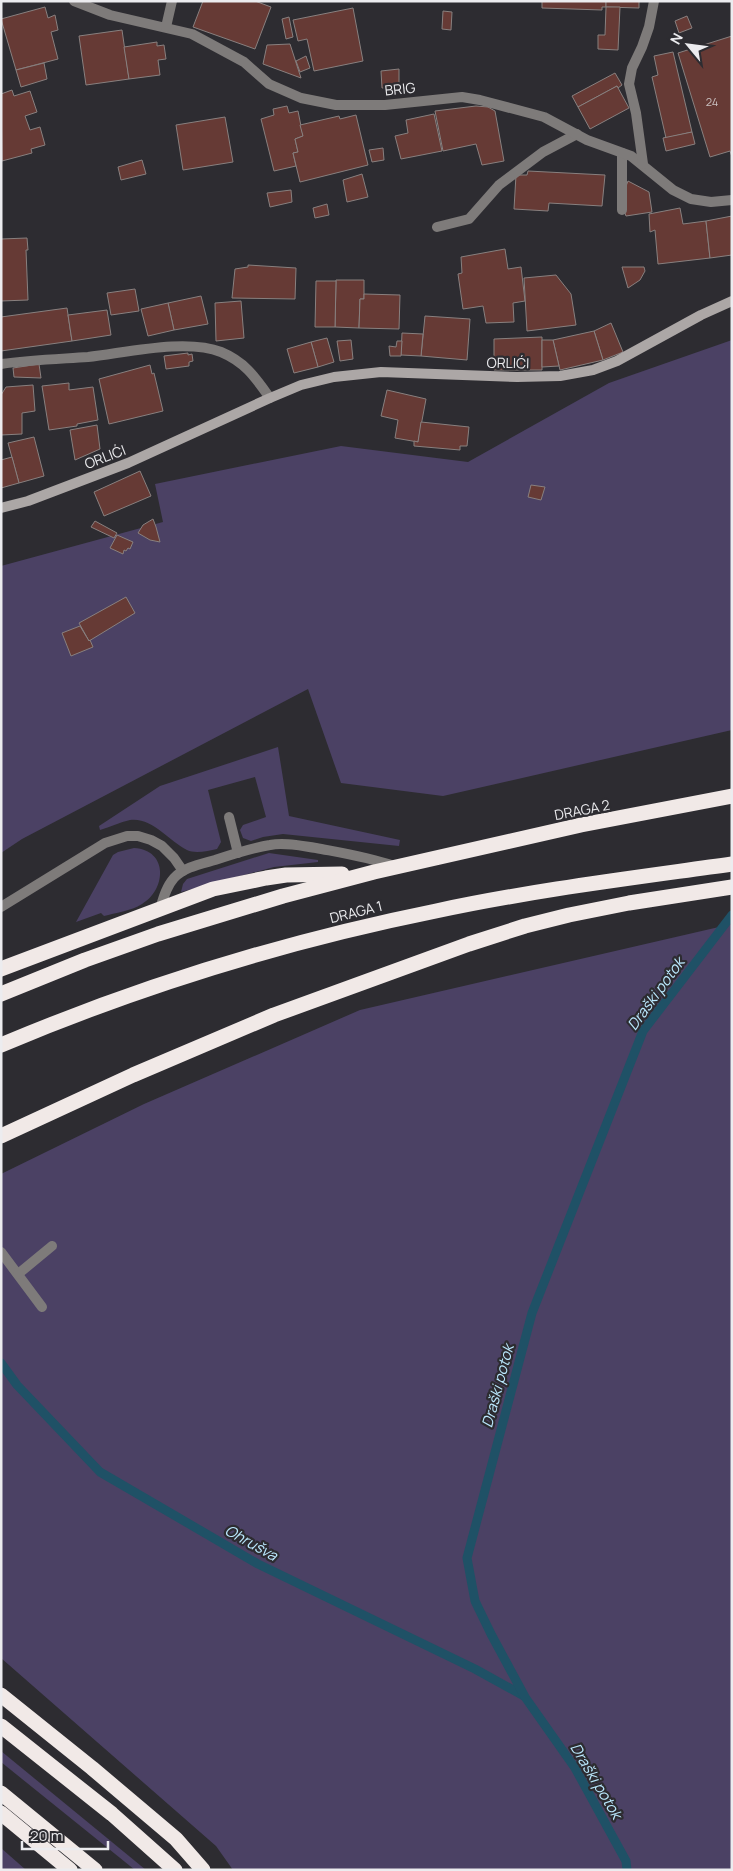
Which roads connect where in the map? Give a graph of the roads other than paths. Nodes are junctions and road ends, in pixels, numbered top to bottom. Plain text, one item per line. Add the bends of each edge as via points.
1 (74, 1) edge
2 (172, 1) edge
3 (654, 1) edge
4 (166, 27) junction
5 (577, 134) junction
6 (622, 153) junction
7 (643, 164) junction
8 (732, 200) edge
9 (622, 210) dead end
10 (437, 227) dead end
11 (732, 301) edge
12 (1, 364) edge
13 (270, 398) junction
14 (1, 508) edge
15 (732, 796) edge
16 (229, 817) dead end
17 (238, 853) junction
18 (732, 864) edge
19 (394, 867) junction
20 (183, 871) junction
21 (364, 874) junction
22 (732, 887) edge
23 (1, 907) edge
24 (160, 909) junction
25 (1, 970) edge
26 (1, 994) edge
27 (1, 1045) edge
28 (1, 1136) edge
29 (52, 1246) dead end
30 (1, 1252) edge
31 (18, 1274) junction
32 (42, 1307) dead end
33 (1, 1696) edge
34 (1, 1726) edge
35 (1, 1793) edge
36 (1, 1813) edge
37 (70, 1870) edge
38 (95, 1870) edge
39 (175, 1870) edge
40 (203, 1870) edge

1 - 4 street, BRIG via 110,15
2 - 4 street
3 - 7 street via 649,27 629,84
4 - 5 street, BRIG via 192,34 244,62 269,84 301,98 336,105 385,105 462,97 544,117
5 - 6 street, BRIG
5 - 10 street via 543,152 500,184 469,220
6 - 7 street, BRIG
6 - 9 street
7 - 8 street, BRIG via 673,190 690,199
11 - 13 street, ORLIĆI via 617,361 593,370 560,376 517,377 381,372 334,377 301,385
12 - 13 street via 160,348 200,348 239,361 254,374
13 - 14 street, ORLIĆI via 128,463
15 - 19 highway, DRAGA 2 via 581,825
16 - 17 street
17 - 19 street via 272,844 292,844 373,859
17 - 20 street
18 - 27 highway, DRAGA 1 via 554,889 384,922 184,976 68,1017
19 - 21 highway, DRAGA 2
20 - 23 street via 162,846 138,836 127,836 104,843
20 - 24 street via 170,884
21 - 24 highway via 266,878 213,889
21 - 26 highway via 167,931
22 - 28 highway via 570,915 469,944 274,1015
24 - 25 highway
29 - 31 street
30 - 31 street
31 - 32 street
33 - 40 highway via 176,1839
34 - 39 highway via 112,1814
35 - 38 highway
36 - 37 highway

